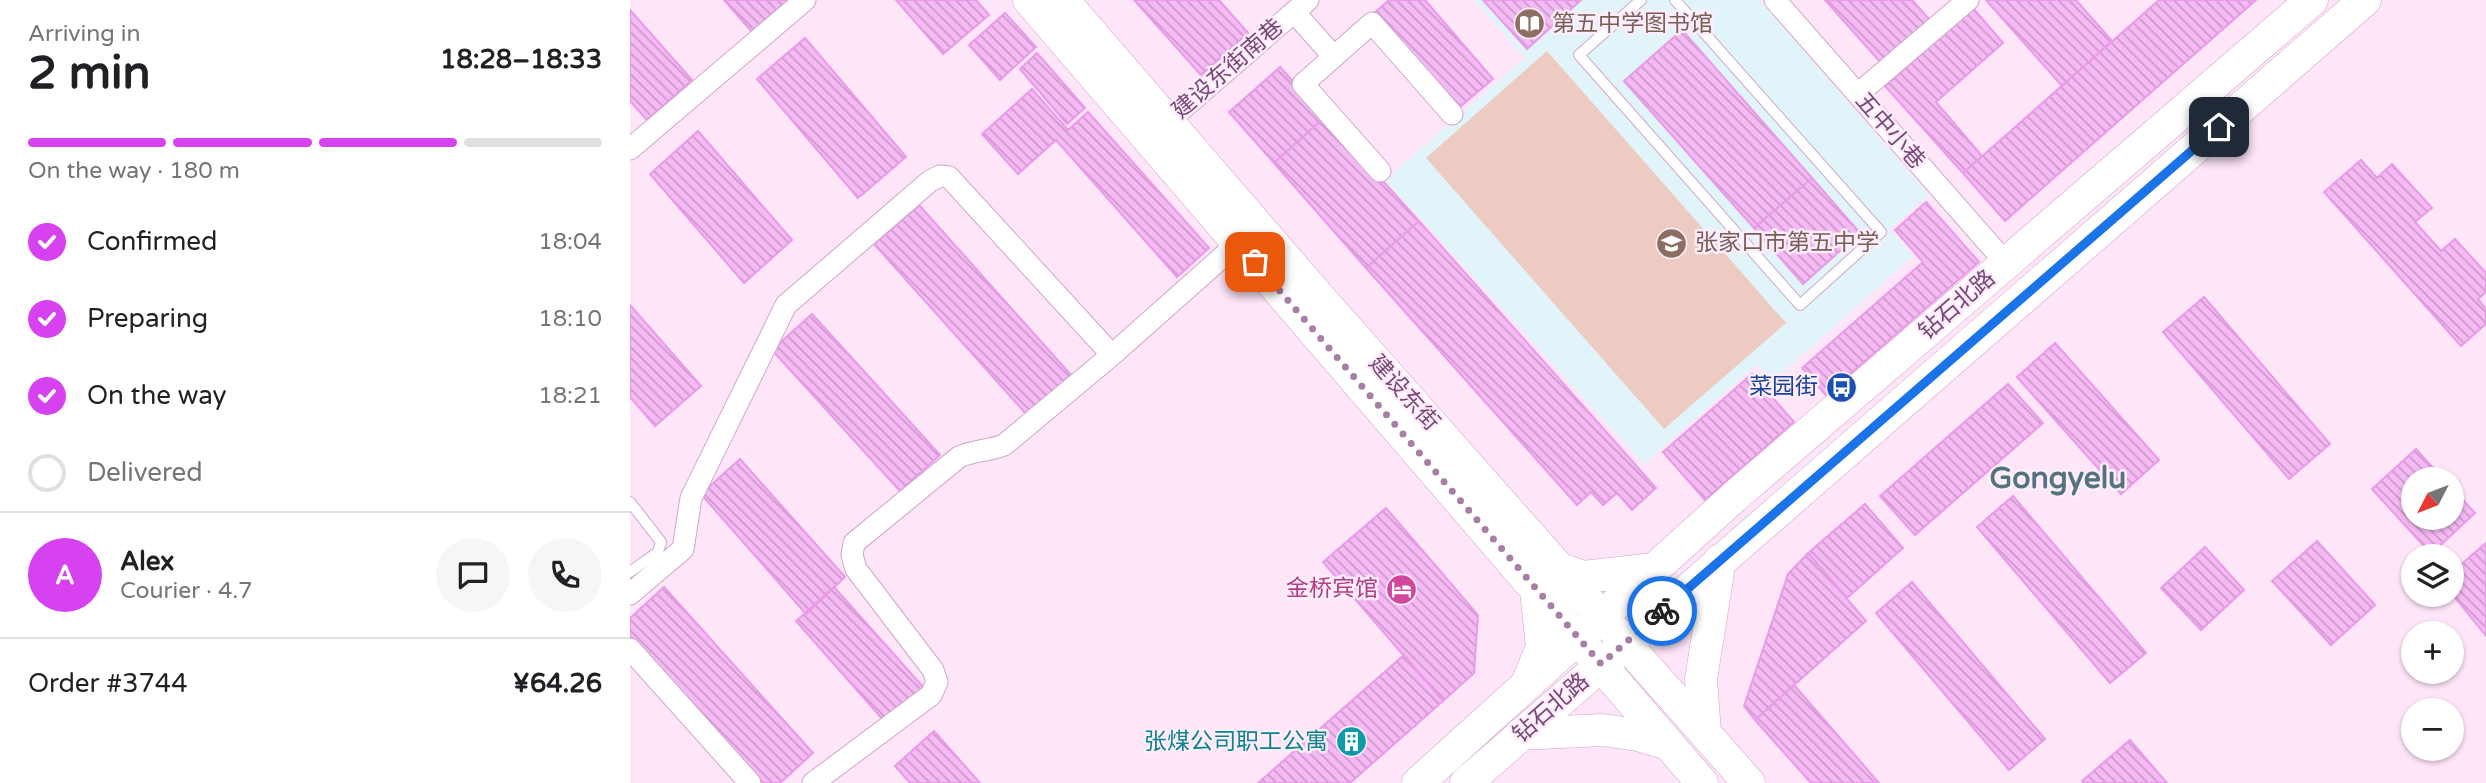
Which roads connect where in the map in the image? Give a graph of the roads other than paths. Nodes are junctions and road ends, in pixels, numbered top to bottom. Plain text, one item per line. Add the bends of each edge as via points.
1 (805, 0) edge
2 (1029, 0) edge
3 (1063, 0) edge
4 (1641, 0) edge
5 (1675, 0) edge
6 (1774, 0) edge
7 (2312, 0) edge
8 (2365, 0) edge
9 (1303, 3) edge
10 (1956, 4) edge
11 (1334, 57) junction
12 (1858, 94) junction
13 (1452, 114) dead end
14 (1158, 130) junction
15 (630, 149) edge
16 (1380, 171) dead end
17 (1248, 234) junction
18 (2006, 263) junction
19 (1111, 355) junction
20 (630, 502) edge
21 (1720, 560) junction
22 (1561, 569) junction
23 (1654, 569) junction
24 (630, 572) edge
25 (1536, 590) junction
26 (630, 594) edge
27 (1602, 616) junction
28 (1578, 639) junction
29 (1627, 642) junction
30 (630, 649) edge
31 (1601, 664) junction
32 (1526, 686) junction
33 (1705, 733) junction
34 (1521, 734) junction
35 (1668, 744) junction
36 (750, 783) edge
37 (813, 783) edge
38 (1418, 783) edge
39 (1466, 783) edge
40 (1702, 783) edge
41 (1749, 783) edge

1 - 15 street
2 - 14 main road, 建设东街
3 - 14 main road, 建设东街
4 - 5 lane via 1579,55 1800,305 1881,232
6 - 12 street, 五中小巷
7 - 18 main road, 钻石北路
8 - 21 main road, 钻石北路
9 - 11 street
9 - 14 street, 建设东街南巷
10 - 12 street
11 - 13 street via 1372,23
11 - 16 street via 1303,84
12 - 18 street, 五中小巷
14 - 17 main road, 建设东街
17 - 19 street
17 - 22 main road, 建设东街
17 - 25 main road, 建设东街
18 - 23 main road, 钻石北路
19 - 26 street via 949,177 940,176 786,305 691,498 683,549
19 - 37 street via 1004,445 959,457 855,542 856,569 933,670 937,682 931,695
20 - 24 lane via 661,542 658,552
21 - 29 main road, 钻石北路
21 - 33 main road via 1701,679
22 - 23 main road via 1584,577
22 - 27 main road, 建设东街
23 - 27 main road, 钻石北路
25 - 28 main road, 建设东街
25 - 32 main road via 1542,647
27 - 28 main road, 钻石北路
27 - 29 main road, 建设东街
28 - 31 main road, 建设东街
28 - 32 main road, 钻石北路
29 - 31 main road, 钻石北路
29 - 33 main road, 建设东街
30 - 36 street
31 - 34 main road, 钻石北路
31 - 35 main road, 建设东街
32 - 38 main road, 钻石北路
33 - 41 main road, 建设东街
34 - 35 main road via 1603,730
34 - 39 main road, 钻石北路
35 - 40 main road, 建设东街

